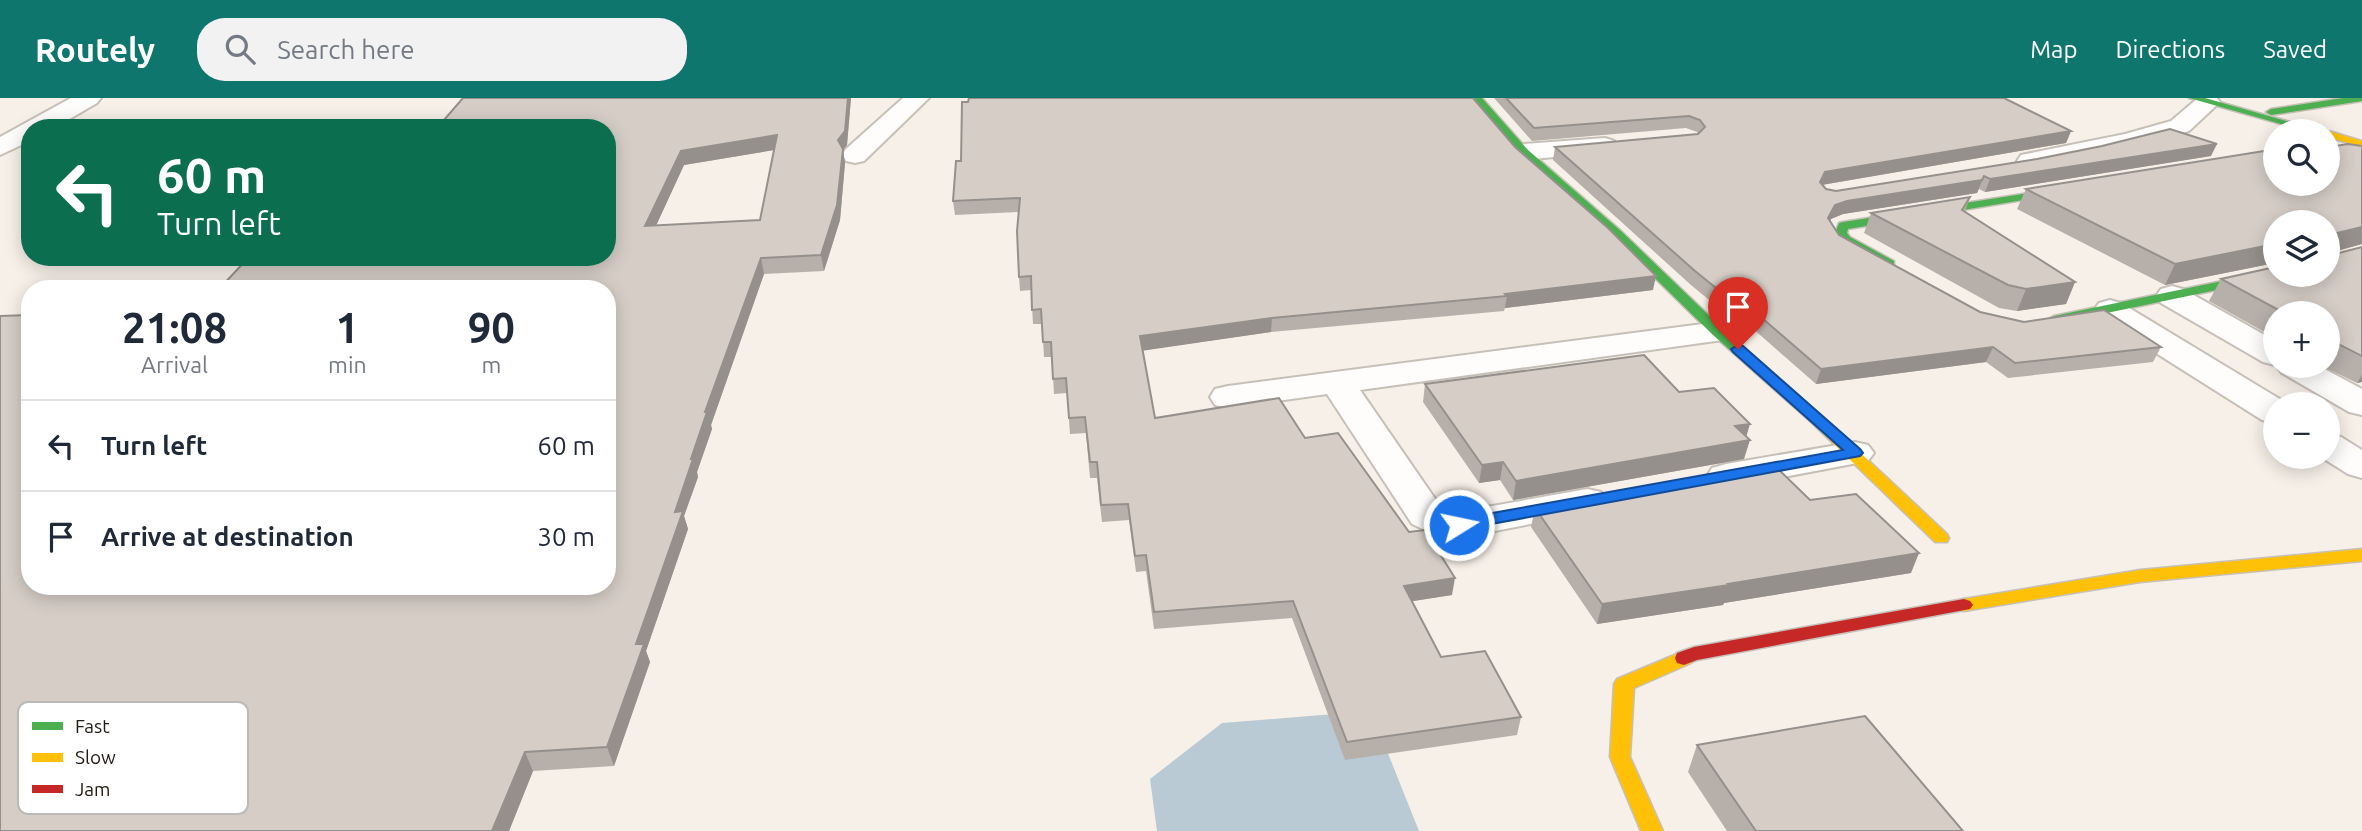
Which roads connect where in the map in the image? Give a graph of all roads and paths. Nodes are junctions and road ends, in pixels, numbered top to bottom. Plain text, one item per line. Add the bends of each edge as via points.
1 (89, 98) edge
2 (917, 98) edge
3 (1477, 98) edge
4 (2362, 98) edge
5 (2201, 100) edge
6 (2259, 114) junction
7 (51, 119) edge
8 (2276, 119) edge
9 (21, 136) edge
10 (2340, 138) edge
11 (1632, 144) edge
12 (2362, 144) edge
13 (0, 147) edge
14 (1524, 152) junction
15 (2340, 153) edge
16 (855, 155) dead end
17 (2362, 157) edge
18 (2004, 165) edge
19 (2088, 187) edge
20 (1905, 272) edge
21 (2263, 277) edge
22 (2172, 296) junction
23 (2110, 310) junction
24 (2044, 322) edge
25 (1718, 332) junction
26 (2263, 348) edge
27 (2315, 378) edge
28 (1336, 381) junction
29 (1228, 397) dead end
30 (2362, 404) edge
31 (2263, 405) edge
32 (2340, 452) edge
33 (1855, 453) junction
34 (2362, 466) edge
35 (1691, 482) edge
36 (1622, 495) edge
37 (1941, 538) dead end
38 (2362, 555) edge
39 (1652, 831) edge

1 - 7 street
2 - 16 street
3 - 14 street
4 - 6 street
5 - 6 street
5 - 18 street via 2180,126 2129,141
6 - 8 street
9 - 13 street
10 - 12 street
11 - 14 street
14 - 25 street
15 - 17 street
19 - 20 street via 1843,226 1846,240
21 - 22 street
22 - 23 street
22 - 26 street
23 - 24 street
23 - 31 street
25 - 28 street
25 - 33 street
27 - 30 street
28 - 29 street
28 - 36 street via 1426,515 1441,522 1459,525
32 - 34 street
33 - 35 street
33 - 37 street
38 - 39 street via 2140,576 1695,654 1624,684 1620,757

